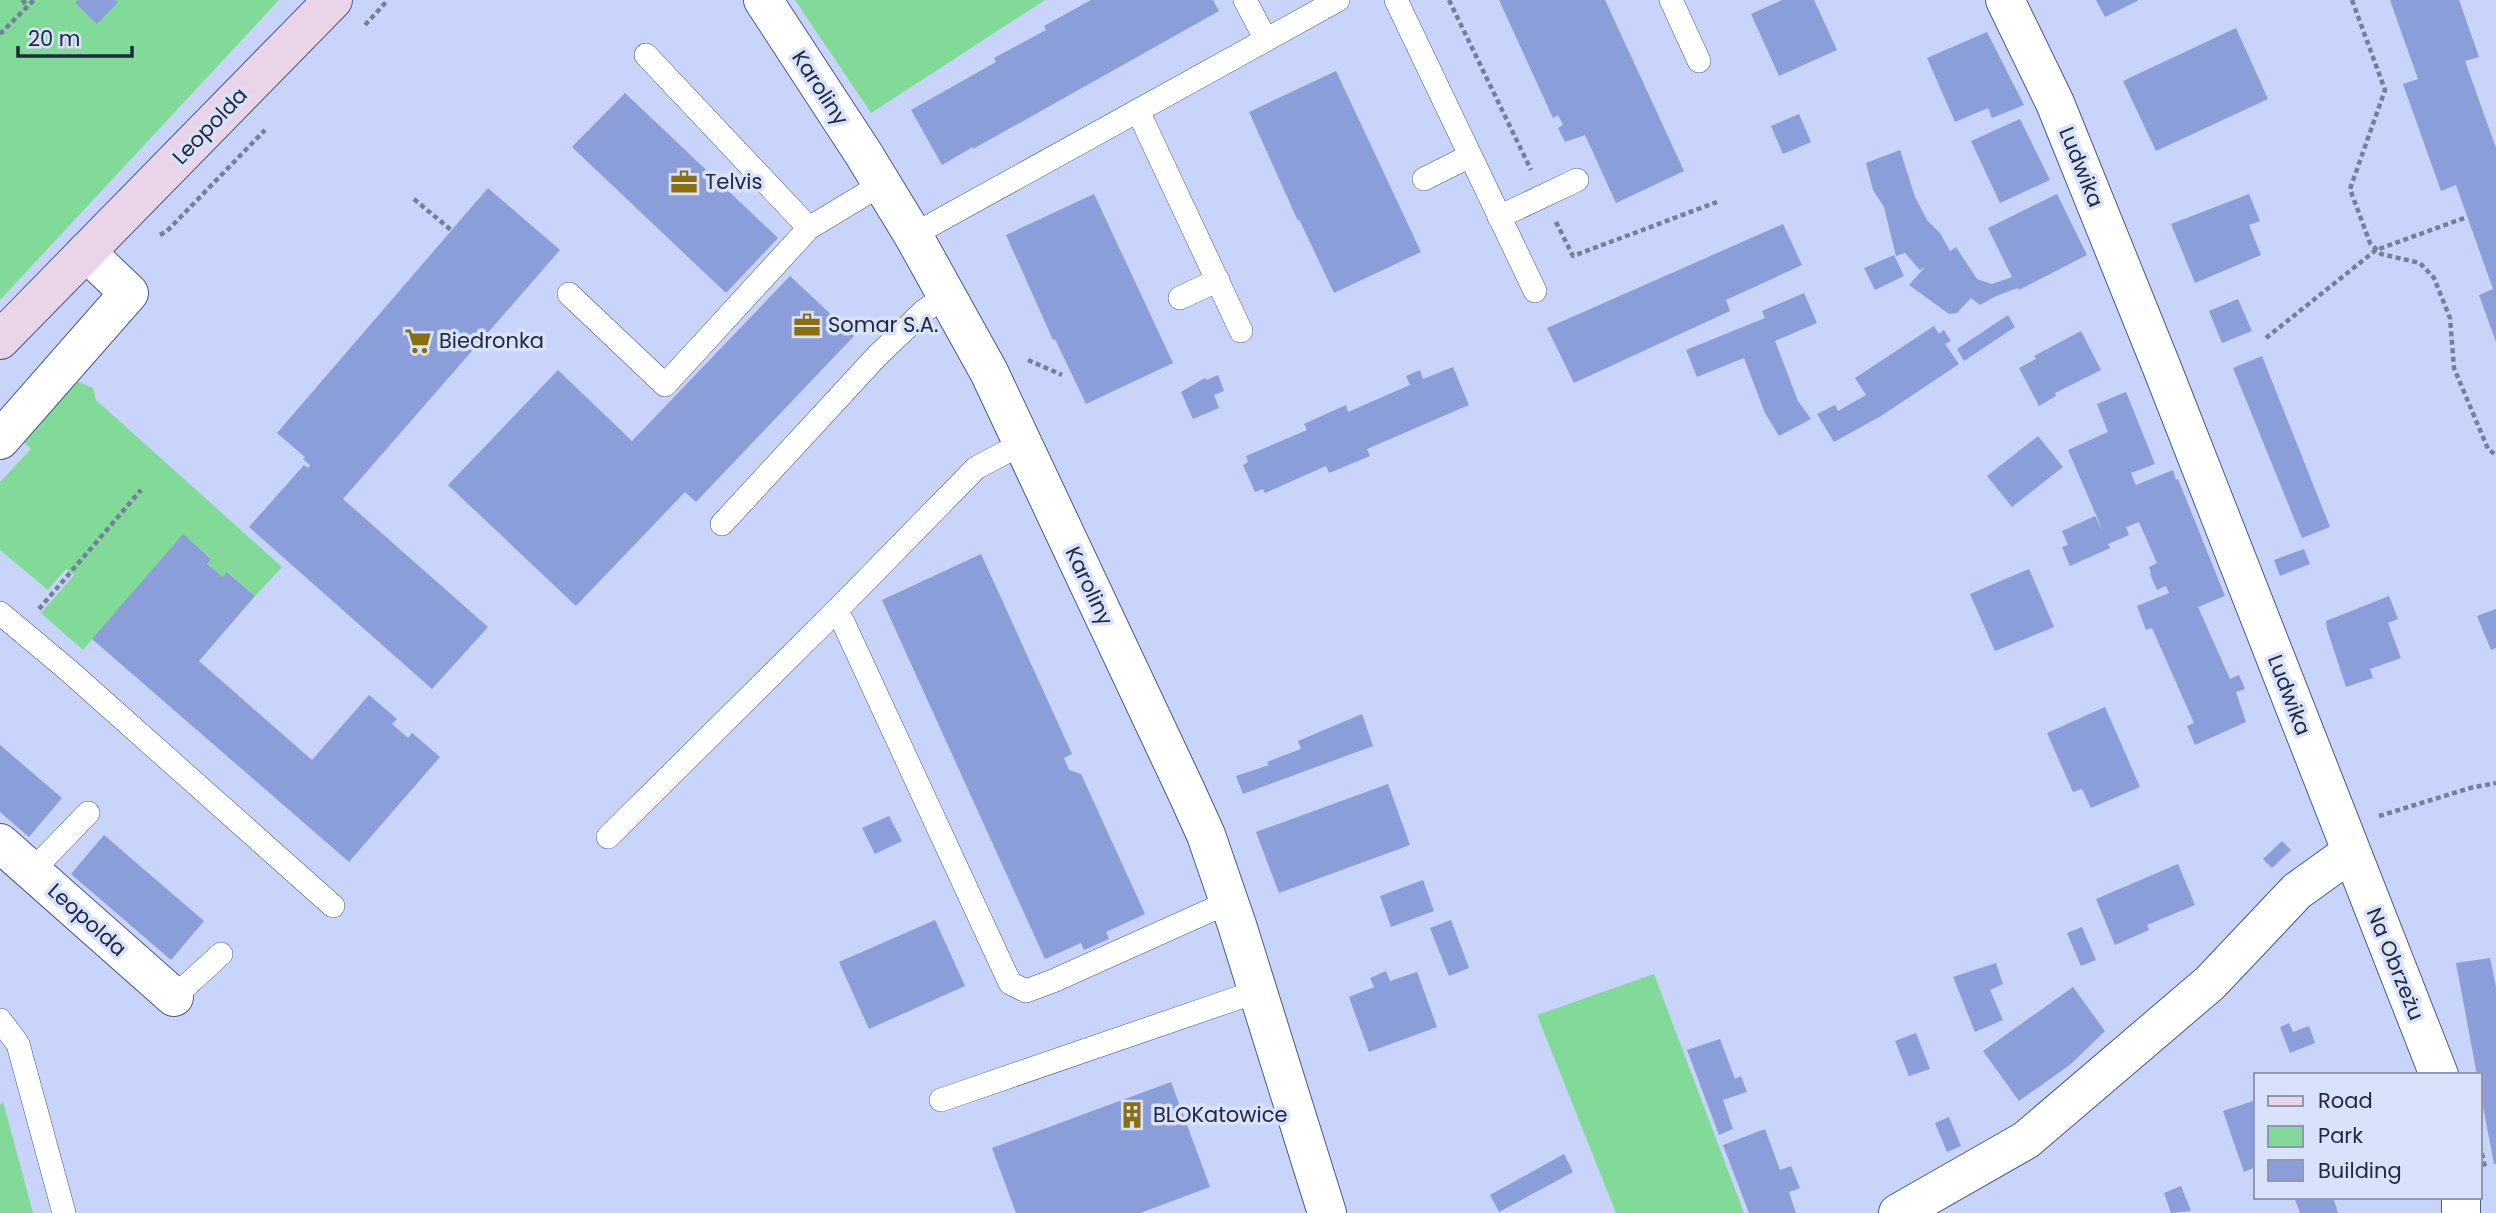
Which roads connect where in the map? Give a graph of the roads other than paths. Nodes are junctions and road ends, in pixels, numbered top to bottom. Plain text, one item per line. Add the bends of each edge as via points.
1 (333, 0) edge
2 (763, 0) edge
3 (1245, 0) edge
4 (1338, 0) edge
5 (1396, 0) edge
6 (1671, 0) edge
7 (2005, 0) edge
8 (1266, 40) junction
9 (646, 55) dead end
10 (1699, 61) dead end
11 (1138, 111) junction
12 (1470, 156) junction
13 (1424, 179) dead end
14 (1577, 180) dead end
15 (881, 184) junction
16 (1499, 217) junction
17 (810, 228) junction
18 (913, 235) junction
19 (86, 252) junction
20 (1218, 280) junction
21 (1535, 291) dead end
22 (569, 294) dead end
23 (946, 297) junction
24 (1180, 298) dead end
25 (1241, 331) dead end
26 (0, 340) edge
27 (0, 440) edge
28 (1023, 443) junction
29 (722, 524) dead end
30 (0, 613) edge
31 (834, 613) junction
32 (88, 813) dead end
33 (608, 837) dead end
34 (0, 842) edge
35 (2350, 853) junction
36 (32, 871) junction
37 (1229, 902) junction
38 (333, 906) dead end
39 (221, 954) dead end
40 (1258, 991) junction
41 (174, 997) joint
42 (0, 1020) edge
43 (2437, 1073) edge
44 (941, 1100) dead end
45 (64, 1213) edge
46 (1327, 1213) edge
47 (1898, 1213) edge

1 - 19 street, Leopolda
2 - 15 street, Karoliny
3 - 8 lane
4 - 8 lane
5 - 12 lane
6 - 10 lane
7 - 35 street, Ludwika via 2055,103
8 - 11 lane
9 - 17 lane
11 - 18 lane
11 - 20 lane
12 - 13 lane
12 - 16 lane
14 - 16 lane
15 - 17 lane
15 - 18 street, Karoliny
16 - 21 lane
17 - 22 lane via 665,385
18 - 23 street, Karoliny
19 - 26 street, Leopolda
19 - 27 street via 129,293
20 - 24 lane
20 - 25 lane
23 - 28 street, Karoliny
23 - 29 lane via 925,310 877,356
28 - 31 lane via 976,468
28 - 37 street, Karoliny via 1206,835
30 - 38 lane
31 - 33 lane
31 - 37 lane via 1010,983 1026,991
32 - 36 lane
34 - 36 street, Leopolda
35 - 43 street, Na Obrzeżu
35 - 47 street via 2297,891 2210,983 2026,1140
36 - 41 street, Leopolda
37 - 40 street, Karoliny
39 - 41 lane
40 - 44 lane
40 - 46 street, Karoliny
42 - 45 lane via 18,1044

